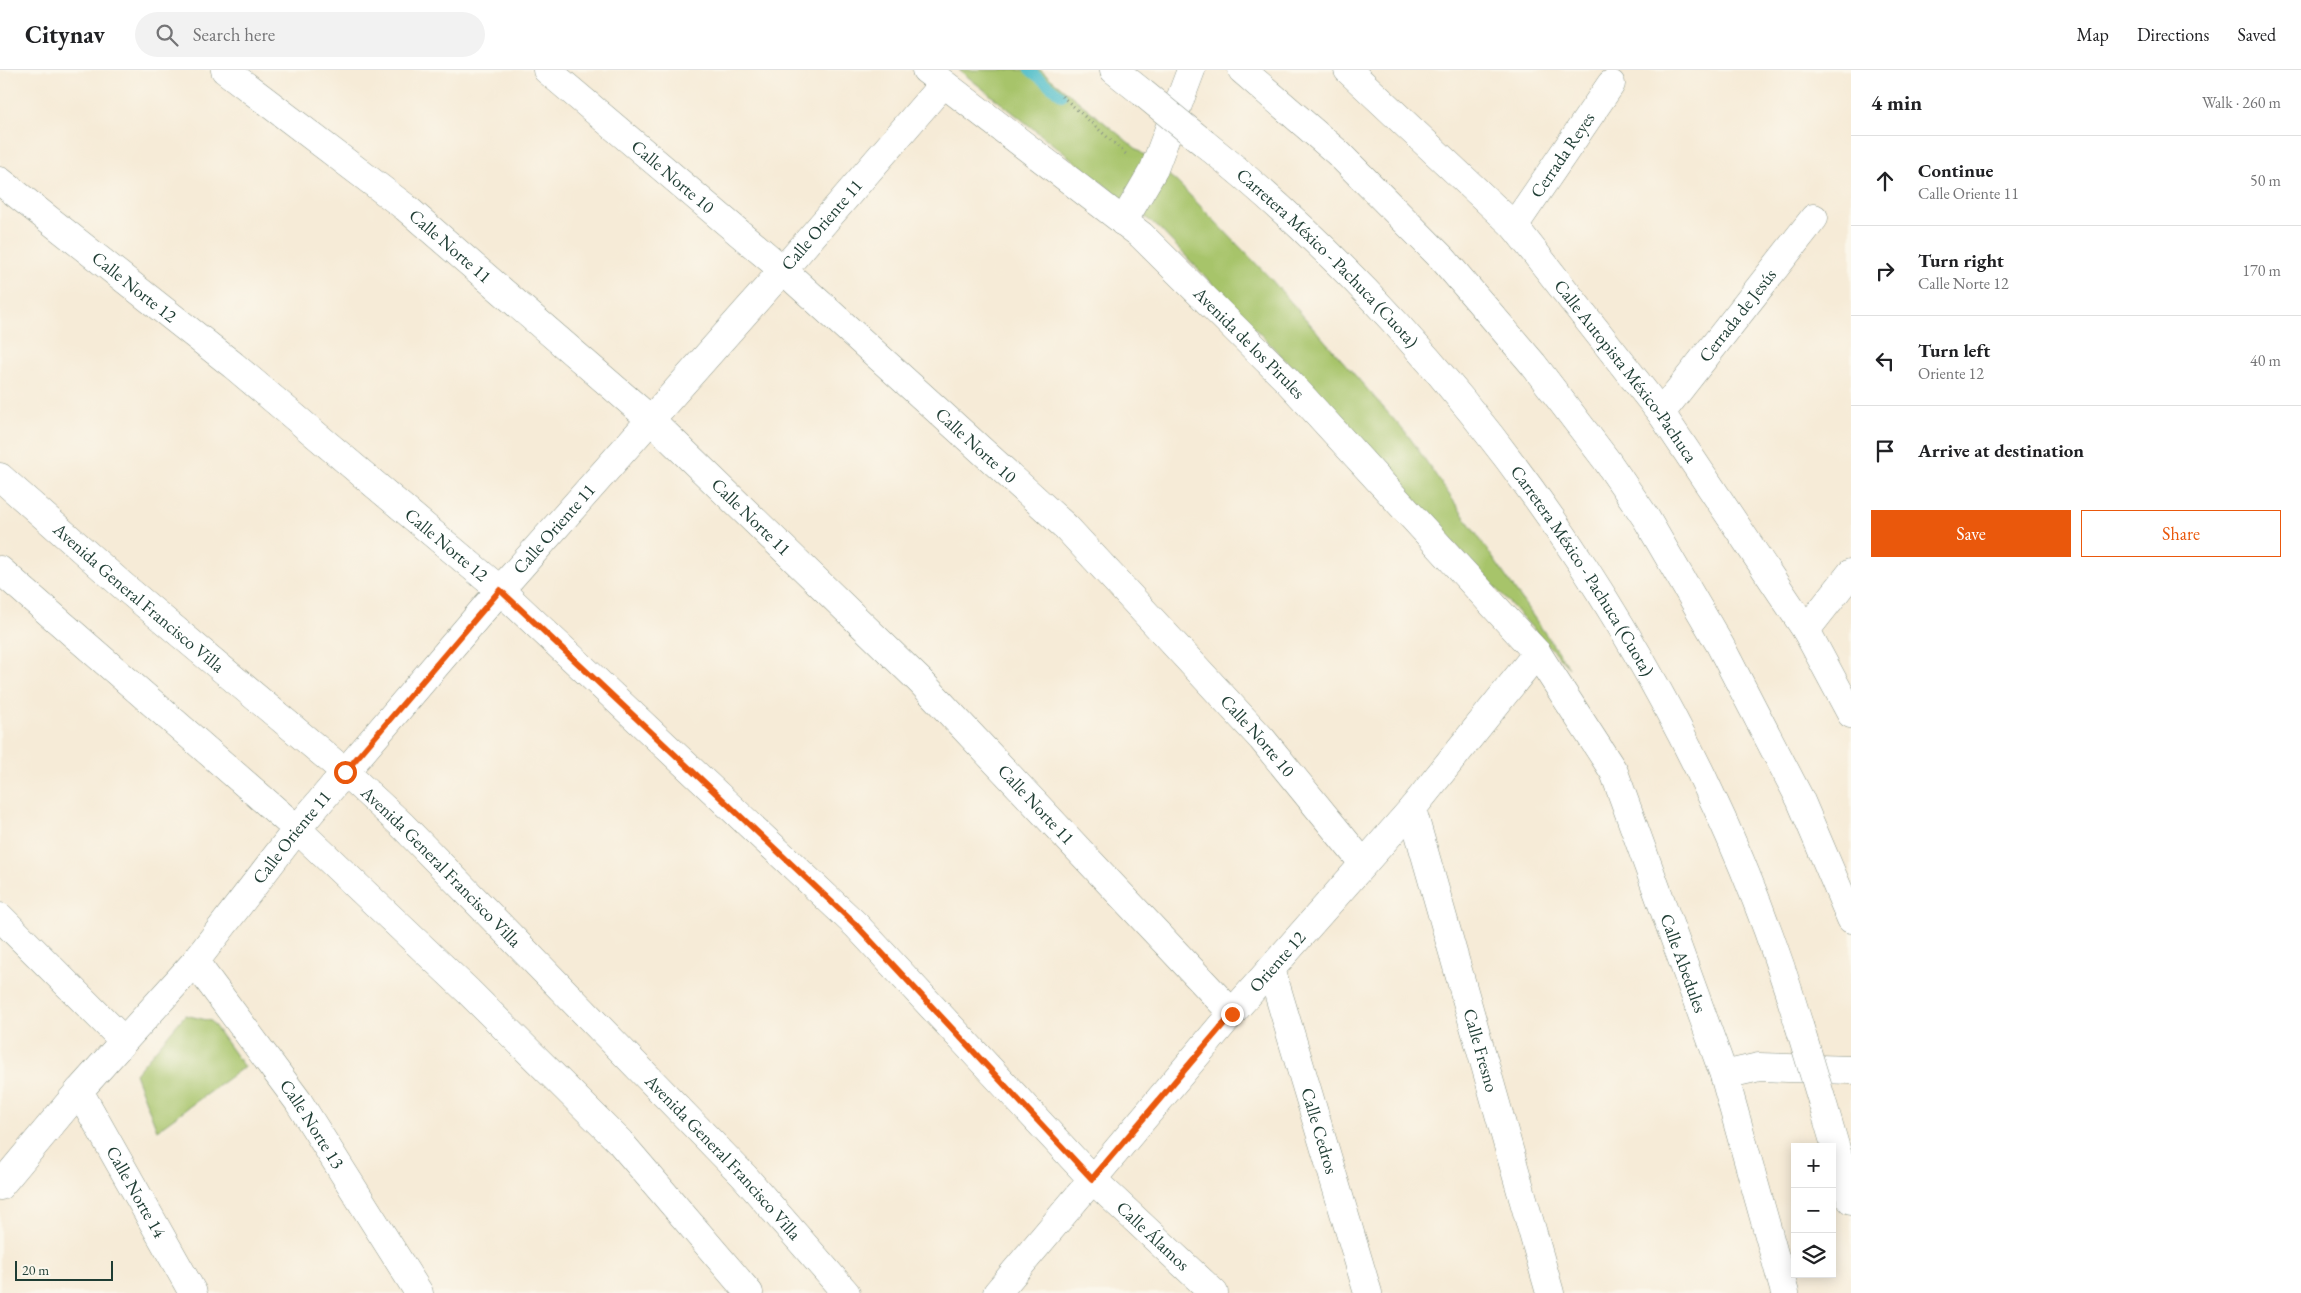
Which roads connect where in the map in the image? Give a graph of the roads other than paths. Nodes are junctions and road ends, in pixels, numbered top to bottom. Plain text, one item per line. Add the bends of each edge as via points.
1 (225, 70) edge
2 (547, 70) edge
3 (1114, 70) edge
4 (1191, 70) edge
5 (1348, 70) edge
6 (1243, 71) edge
7 (934, 77) edge
8 (1611, 84) dead end
9 (0, 181) edge
10 (1814, 218) dead end
11 (1123, 222) junction
12 (1514, 226) junction
13 (783, 270) junction
14 (1661, 414) junction
15 (650, 419) junction
16 (0, 477) edge
17 (0, 570) edge
18 (1851, 573) edge
19 (500, 590) junction
20 (1806, 630) junction
21 (1536, 653) junction
22 (1851, 714) edge
23 (345, 772) junction
24 (1412, 809) junction
25 (297, 829) junction
26 (1363, 863) junction
27 (0, 917) edge
28 (1851, 919) edge
29 (195, 962) junction
30 (1271, 969) junction
31 (1232, 1014) junction
32 (123, 1040) junction
33 (1851, 1070) edge
34 (1724, 1075) junction
35 (79, 1091) junction
36 (1092, 1179) junction
37 (0, 1186) edge
38 (1851, 1200) edge
39 (193, 1293) edge
40 (419, 1293) edge
41 (749, 1293) edge
42 (846, 1293) edge
43 (996, 1293) edge
44 (1214, 1293) edge
45 (1368, 1293) edge
46 (1550, 1293) edge
47 (1785, 1293) edge

1 - 15 main road, Calle Norte 11 via 405,207
2 - 13 main road, Calle Norte 10
3 - 38 main road, Carretera México - Pachuca (Cuota), bridge via 1256,184 1360,284 1497,442 1577,558 1654,681 1723,820 1781,964
4 - 11 main road via 1152,172
5 - 12 main road, Calle Autopista México-Pachuca
6 - 28 main road via 1338,152 1443,259 1533,364 1607,461 1646,518 1720,645 1800,798
7 - 11 main road, Avenida de los Pirules
7 - 13 main road, Calle Oriente 11
8 - 12 main road, Cerrada Reyes
9 - 19 main road, Calle Norte 12 via 233,365
10 - 14 main road, Cerrada de Jesús
11 - 21 main road, Avenida de los Pirules via 1141,235 1288,380
12 - 14 main road, Calle Autopista México-Pachuca
13 - 15 main road, Calle Oriente 11
13 - 26 main road, Calle Norte 10 via 1067,528 1262,739
14 - 20 main road, Calle Autopista México-Pachuca
15 - 19 main road, Calle Oriente 11
15 - 31 main road, Calle Norte 11 via 920,681
16 - 23 main road, Avenida General Francisco Villa via 122,585
17 - 25 main road
18 - 20 main road
19 - 23 main road, Calle Oriente 11
19 - 36 main road, Calle Norte 12 via 856,925
20 - 22 main road, Calle Autopista México-Pachuca
21 - 24 main road, Oriente 12
21 - 34 main road, Calle Abedules via 1614,772
23 - 25 main road, Calle Oriente 11
23 - 42 main road, Avenida General Francisco Villa via 402,825 744,1176
24 - 26 main road, Oriente 12
24 - 46 main road, Calle Fresno
25 - 29 main road, Calle Oriente 11
25 - 41 main road via 468,991 620,1142
26 - 30 main road, Oriente 12
27 - 32 main road
29 - 32 main road, Calle Oriente 11
29 - 40 main road, Calle Norte 13 via 298,1101
30 - 31 main road, Oriente 12
30 - 45 main road, Calle Cedros
31 - 36 main road, Oriente 12
32 - 35 main road, Calle Oriente 11
33 - 34 main road via 1759,1067
34 - 47 main road, Calle Abedules
35 - 37 main road, Calle Oriente 11
35 - 39 main road, Calle Norte 14
36 - 43 main road, Oriente 12
36 - 44 main road, Calle Álamos

